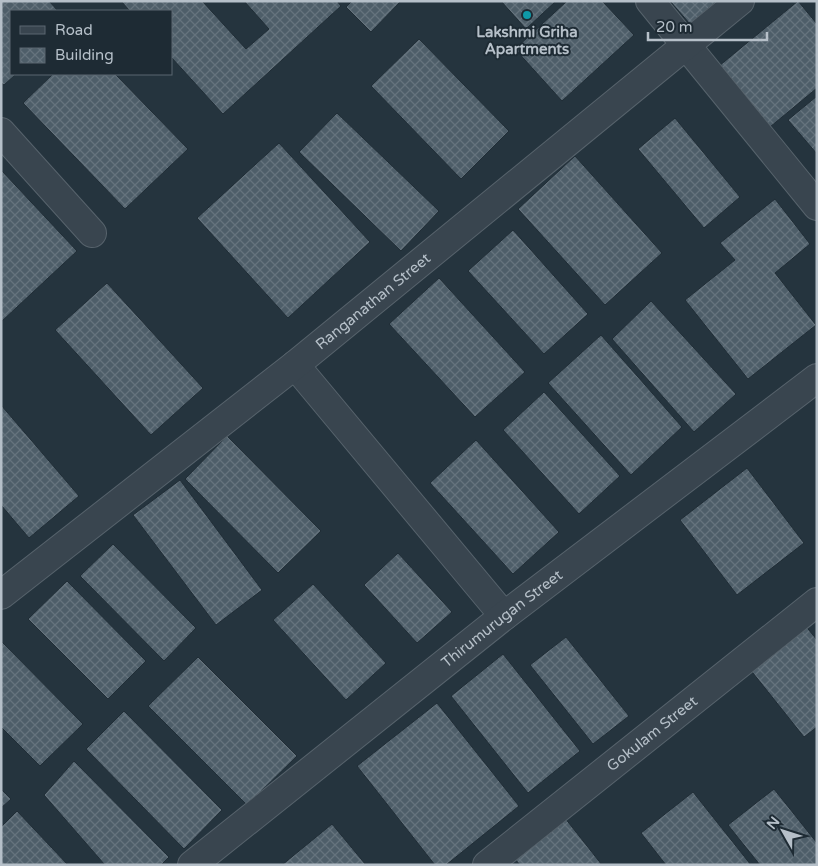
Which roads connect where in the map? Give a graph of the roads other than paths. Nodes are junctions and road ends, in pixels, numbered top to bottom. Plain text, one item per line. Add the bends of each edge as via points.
1 (650, 1) edge
2 (740, 1) edge
3 (686, 46) junction
4 (1, 132) edge
5 (817, 206) edge
6 (92, 233) dead end
7 (295, 365) junction
8 (817, 378) edge
9 (1, 595) edge
10 (817, 602) edge
11 (504, 616) junction
12 (192, 865) edge
13 (487, 865) edge

1 - 3 street
2 - 3 street, Ranganathan Street
3 - 5 street
3 - 7 street, Ranganathan Street
4 - 6 street
7 - 9 street, Ranganathan Street
7 - 11 street
8 - 11 street, Thirumurugan Street
10 - 13 street, Gokulam Street
11 - 12 street, Thirumurugan Street

